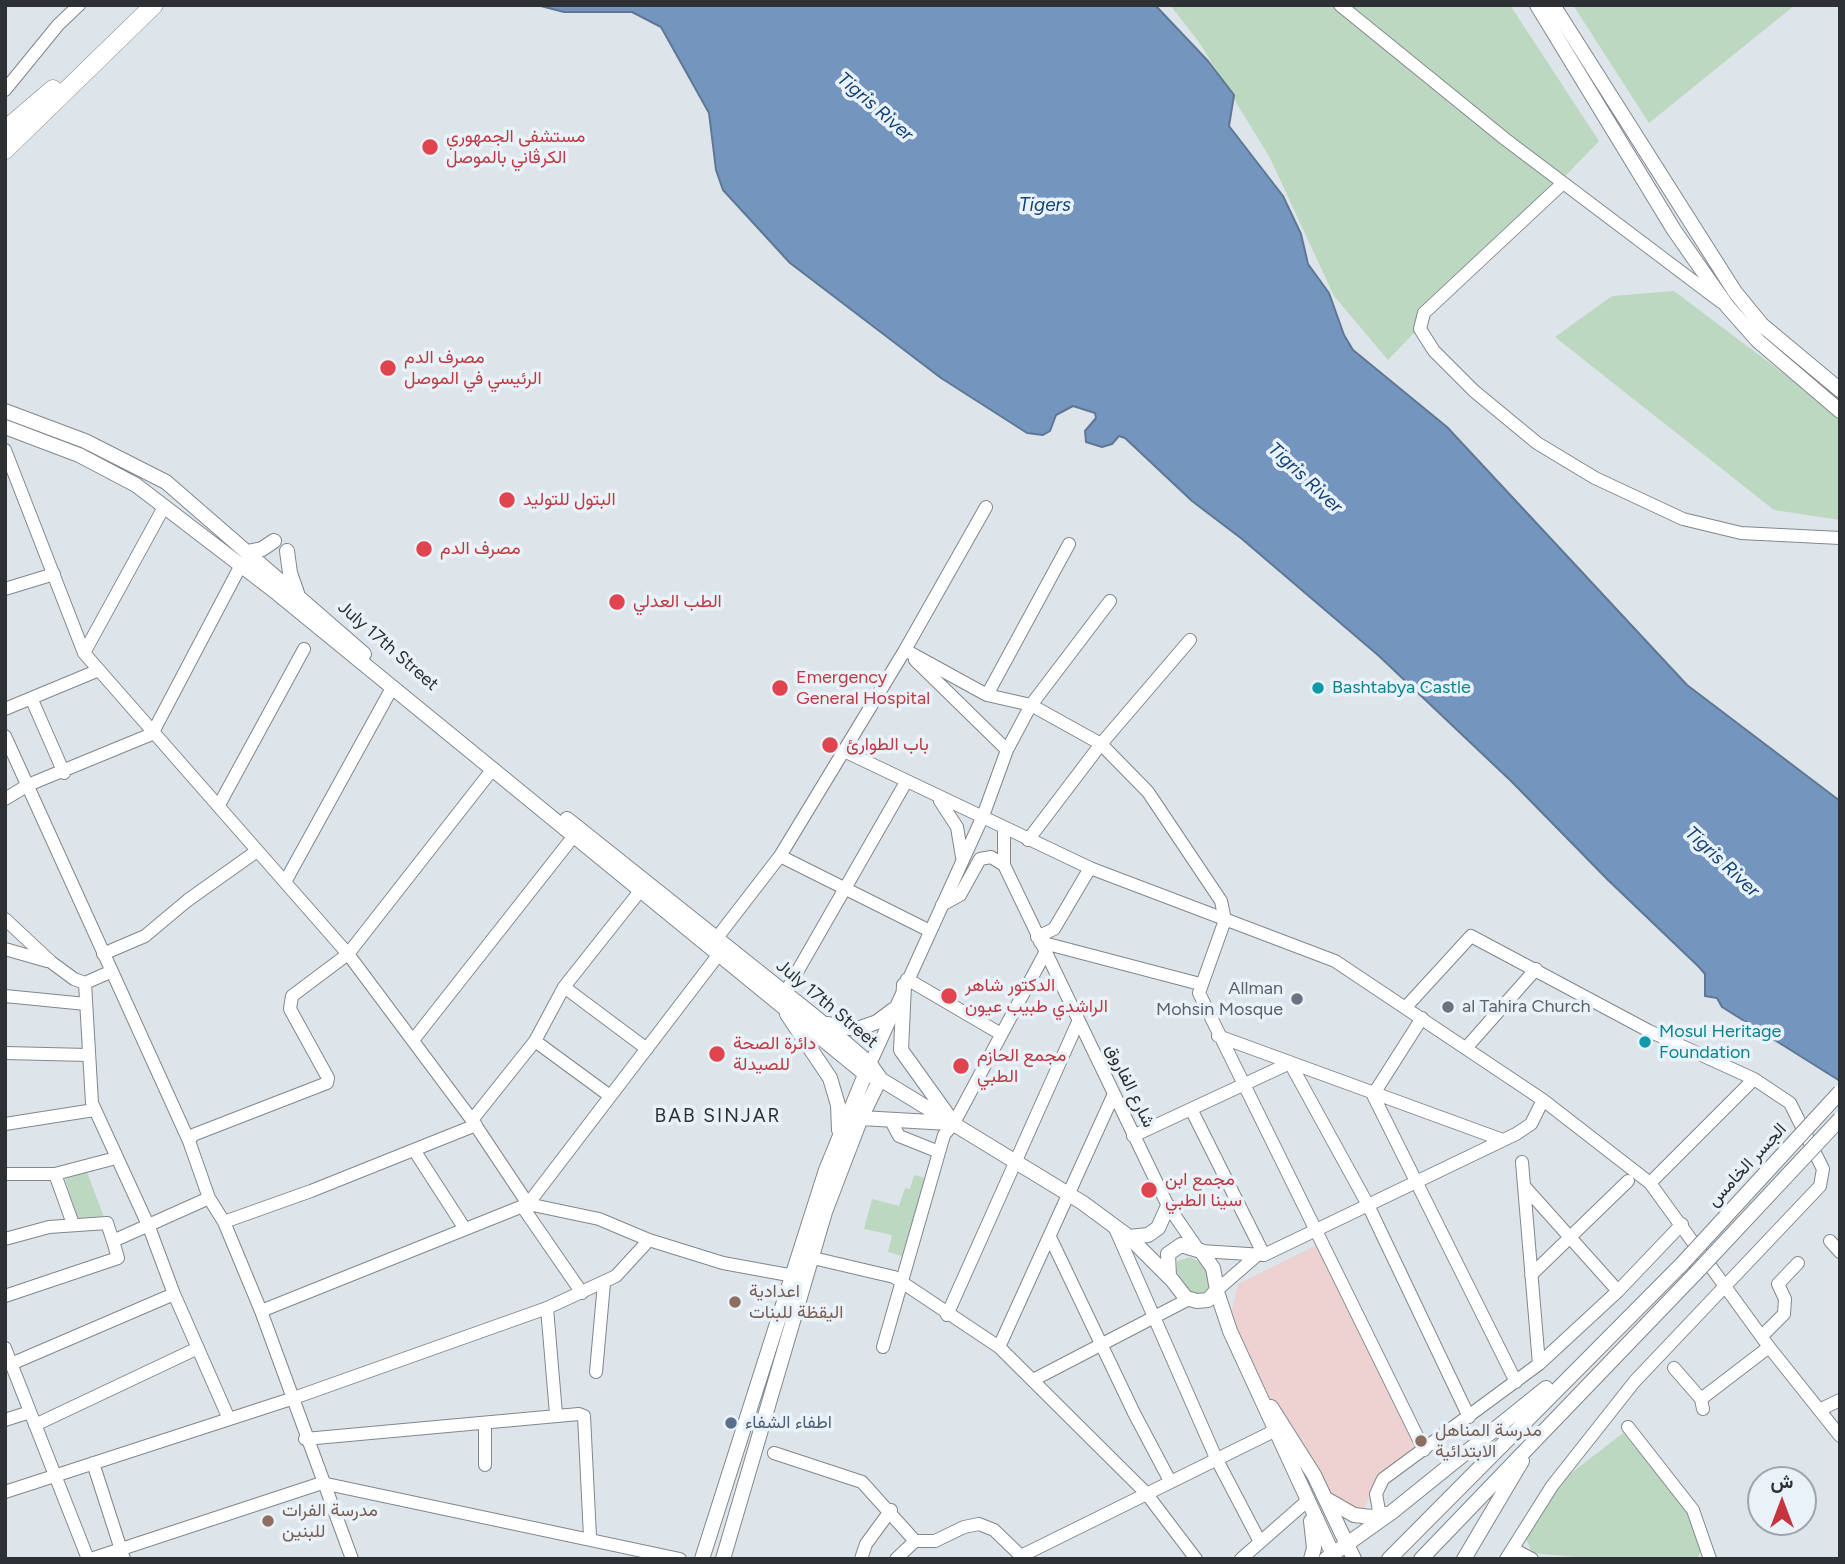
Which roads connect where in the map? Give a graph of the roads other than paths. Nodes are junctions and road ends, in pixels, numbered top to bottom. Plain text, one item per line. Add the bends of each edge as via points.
1 (79, 5) edge
2 (1340, 5) edge
3 (1537, 5) edge
4 (1553, 5) edge
5 (149, 6) edge
6 (5, 90) edge
7 (5, 130) edge
8 (5, 150) edge
9 (1656, 169) junction
10 (1641, 176) junction
11 (1563, 183) junction
12 (1727, 306) junction
13 (1840, 390) edge
14 (5, 411) edge
15 (1840, 411) edge
16 (5, 427) edge
17 (85, 440) junction
18 (5, 450) edge
19 (79, 456) junction
20 (164, 507) junction
21 (986, 507) dead end
22 (1840, 538) edge
23 (274, 541) dead end
24 (1069, 544) dead end
25 (287, 551) dead end
26 (244, 558) junction
27 (54, 574) junction
28 (5, 589) edge
29 (298, 594) junction
30 (1110, 601) dead end
31 (1190, 640) dead end
32 (304, 649) dead end
33 (905, 650) junction
34 (84, 653) junction
35 (99, 670) junction
36 (392, 688) junction
37 (987, 695) junction
38 (32, 700) junction
39 (1031, 705) junction
40 (5, 709) edge
41 (152, 734) junction
42 (5, 736) edge
43 (1101, 744) junction
44 (1007, 750) junction
45 (844, 751) junction
46 (492, 770) junction
47 (64, 773) junction
48 (906, 782) junction
49 (28, 785) junction
50 (937, 798) junction
51 (5, 799) edge
52 (219, 805) junction
53 (983, 816) junction
54 (1004, 828) junction
55 (573, 837) junction
56 (1028, 840) junction
57 (257, 851) junction
58 (780, 856) junction
59 (962, 862) junction
60 (1004, 864) junction
61 (1090, 868) junction
62 (285, 882) junction
63 (844, 888) junction
64 (640, 891) junction
65 (942, 905) junction
66 (5, 919) edge
67 (1225, 920) junction
68 (930, 931) junction
69 (716, 939) junction
70 (1041, 944) junction
71 (5, 949) edge
72 (103, 954) junction
73 (348, 954) junction
74 (719, 954) junction
75 (51, 962) junction
76 (1536, 969) junction
77 (110, 972) junction
78 (905, 982) junction
79 (85, 983) junction
80 (1200, 984) junction
81 (564, 987) junction
82 (5, 996) edge
83 (783, 998) junction
84 (86, 1004) junction
85 (1406, 1007) junction
86 (893, 1010) junction
87 (1422, 1018) junction
88 (819, 1020) junction
89 (1078, 1022) junction
90 (1001, 1034) junction
91 (1218, 1036) junction
92 (414, 1039) junction
93 (535, 1041) junction
94 (1466, 1048) junction
95 (647, 1049) junction
96 (5, 1053) edge
97 (88, 1055) junction
98 (1290, 1063) junction
99 (867, 1069) junction
100 (880, 1079) junction
101 (1754, 1079) junction
102 (1242, 1084) junction
103 (1840, 1092) edge
104 (610, 1096) junction
105 (1113, 1096) junction
106 (1373, 1096) junction
107 (1543, 1100) junction
108 (94, 1110) junction
109 (1192, 1111) junction
110 (861, 1118) junction
111 (890, 1119) junction
112 (1840, 1119) edge
113 (474, 1123) junction
114 (954, 1123) junction
115 (5, 1124) edge
116 (1133, 1136) junction
117 (1500, 1139) junction
118 (189, 1142) junction
119 (839, 1143) junction
120 (414, 1150) junction
121 (939, 1152) junction
122 (116, 1158) junction
123 (1016, 1161) junction
124 (1522, 1162) dead end
125 (5, 1174) edge
126 (55, 1174) junction
127 (1416, 1181) junction
128 (1628, 1181) dead end
129 (1650, 1183) junction
130 (1524, 1186) junction
131 (1067, 1193) junction
132 (209, 1198) junction
133 (525, 1205) junction
134 (1368, 1205) junction
135 (1168, 1206) junction
136 (224, 1222) junction
137 (73, 1224) junction
138 (1682, 1224) junction
139 (1114, 1226) junction
140 (149, 1227) junction
141 (465, 1229) junction
142 (1315, 1231) junction
143 (1570, 1235) junction
144 (1050, 1237) junction
145 (1129, 1237) junction
146 (5, 1239) edge
147 (649, 1240) junction
148 (113, 1241) junction
149 (1830, 1241) dead end
150 (1199, 1249) junction
151 (1840, 1252) edge
152 (1259, 1256) junction
153 (813, 1258) junction
154 (1798, 1263) dead end
155 (1531, 1275) junction
156 (794, 1276) junction
157 (1170, 1278) junction
158 (604, 1283) junction
159 (1726, 1283) junction
160 (901, 1285) junction
161 (1217, 1291) junction
162 (1618, 1291) junction
163 (582, 1293) junction
164 (174, 1294) junction
165 (5, 1296) edge
166 (1189, 1299) junction
167 (547, 1308) junction
168 (261, 1311) junction
169 (947, 1315) junction
170 (1154, 1317) junction
171 (1230, 1331) junction
172 (1766, 1342) junction
173 (1103, 1344) junction
174 (883, 1347) dead end
175 (999, 1347) junction
176 (5, 1348) edge
177 (198, 1348) junction
178 (1583, 1360) junction
179 (12, 1364) junction
180 (1539, 1364) junction
181 (1674, 1368) dead end
182 (596, 1372) dead end
183 (1034, 1380) junction
184 (1253, 1380) junction
185 (1516, 1382) junction
186 (291, 1399) junction
187 (1840, 1399) edge
188 (1819, 1410) junction
189 (30, 1412) junction
190 (556, 1414) junction
191 (1469, 1417) junction
192 (229, 1419) junction
193 (5, 1420) edge
194 (485, 1423) junction
195 (36, 1425) junction
196 (1628, 1427) dead end
197 (1274, 1431) junction
198 (1840, 1436) edge
199 (306, 1439) junction
200 (1532, 1443) junction
201 (1424, 1450) junction
202 (774, 1453) dead end
203 (1216, 1458) junction
204 (93, 1463) junction
205 (485, 1465) dead end
206 (729, 1471) junction
207 (55, 1476) junction
208 (748, 1478) junction
209 (1170, 1480) junction
210 (322, 1483) junction
211 (5, 1492) edge
212 (1146, 1493) junction
213 (1325, 1497) junction
214 (1308, 1505) junction
215 (891, 1510) junction
216 (1386, 1514) junction
217 (590, 1537) junction
218 (915, 1541) junction
219 (1260, 1542) junction
220 (1347, 1544) junction
221 (122, 1554) edge
222 (1510, 1554) edge
223 (1331, 1557) edge
224 (1391, 1557) edge
225 (1021, 1558) edge
226 (1530, 1558) edge
227 (90, 1559) edge
228 (352, 1559) edge
229 (680, 1559) edge
230 (702, 1559) edge
231 (723, 1559) edge
232 (862, 1559) edge
233 (896, 1559) edge
234 (1196, 1559) edge
235 (1241, 1559) edge
236 (1311, 1559) edge
237 (1354, 1559) edge
238 (1421, 1559) edge
239 (1464, 1559) edge
240 (1710, 1559) edge

1 - 6 street
2 - 11 street
3 - 10 main road
4 - 9 main road
5 - 7 highway
5 - 8 highway
9 - 10 main road
9 - 13 main road via 1720,270 1762,325
10 - 12 main road
11 - 12 street
11 - 22 street via 1424,313 1420,329 1434,351 1537,443 1683,519 1741,533
12 - 15 main road via 1758,341
14 - 17 main road, July 17th Street
16 - 19 main road, July 17th Street
17 - 19 main road
17 - 26 main road, July 17th Street via 166,482
18 - 27 street
19 - 20 main road, July 17th Street via 136,485
20 - 26 main road, July 17th Street
20 - 34 street
21 - 33 street
23 - 26 main road
24 - 37 street
25 - 29 main road
26 - 29 main road, July 17th Street
26 - 36 main road, July 17th Street
26 - 41 street
27 - 28 street
27 - 34 street
29 - 69 main road, July 17th Street via 376,665
30 - 39 street
31 - 43 street
32 - 52 street
33 - 37 street
33 - 44 street
33 - 45 street
34 - 35 street
35 - 38 street
35 - 41 street
36 - 46 main road, July 17th Street
36 - 62 street
37 - 39 street
38 - 40 street
38 - 47 street
39 - 43 street
39 - 44 street
41 - 47 street
41 - 52 street
42 - 49 street
43 - 56 street
43 - 67 street via 1148,792 1221,901
44 - 53 street
45 - 48 street
45 - 58 street
46 - 55 main road, July 17th Street
46 - 73 street
47 - 49 street
48 - 50 street
48 - 63 street
49 - 51 street
49 - 72 street
50 - 53 street
50 - 59 street via 957,827
52 - 57 street
53 - 54 street
53 - 59 street
54 - 56 street
54 - 60 street
55 - 64 main road, July 17th Street
55 - 92 street
56 - 61 street
57 - 62 street
57 - 72 street via 145,936
58 - 63 street
58 - 69 street
59 - 65 street
60 - 65 street via 990,857 980,859 960,895
60 - 70 street, شارع الفاروق
61 - 67 street
61 - 70 street
62 - 73 street
63 - 68 street
63 - 83 street
64 - 74 main road, July 17th Street
64 - 81 street
65 - 68 street
66 - 75 street
67 - 80 street
67 - 85 street via 1335,961
68 - 78 street
69 - 83 main road, July 17th Street
70 - 80 street
70 - 89 street, شارع الفاروق
70 - 90 street
71 - 75 street
72 - 77 street
73 - 92 street
73 - 118 street via 289,1000 327,1083 192,1135
74 - 83 main road, July 17th Street
74 - 95 street
75 - 79 street
76 - 85 street via 1471,936
76 - 94 street
76 - 101 street via 1649,1031
77 - 79 street
77 - 118 street
78 - 86 street
78 - 90 street
78 - 114 main road via 901,1050
79 - 84 street
80 - 91 street via 1199,993
81 - 93 street
81 - 95 street
82 - 84 street
83 - 88 main road, July 17th Street
83 - 99 main road, July 17th Street
83 - 119 main road via 830,1078 840,1116
84 - 97 street
85 - 87 street
86 - 88 main road via 877,1022 853,1030
86 - 99 street
87 - 94 street
87 - 106 street
88 - 99 main road, July 17th Street
89 - 105 street, شارع الفاروق
89 - 123 street
90 - 114 street
91 - 98 street
91 - 102 street
92 - 113 street
93 - 104 street
93 - 113 street
94 - 107 street
95 - 104 street
96 - 97 street
97 - 108 street
98 - 102 street
98 - 106 street
98 - 134 street
99 - 100 main road, July 17th Street
99 - 119 main road
100 - 110 main road
100 - 114 main road, July 17th Street
101 - 129 street
101 - 159 street via 1790,1103 1824,1169 1820,1186
102 - 109 street
102 - 142 street
103 - 178 main road, الجسر الخامس, bridge via 1682,1264
104 - 133 street
105 - 116 street, شارع الفاروق
105 - 131 street
106 - 117 street
106 - 127 street
107 - 117 street via 1531,1124
107 - 129 street
108 - 115 street
108 - 122 street
109 - 116 street
109 - 152 street
110 - 111 main road
110 - 153 main road
111 - 114 main road
111 - 121 street via 899,1136
112 - 200 main road, الجسر الخامس, bridge
113 - 120 street
113 - 133 street
114 - 121 street
114 - 123 main road, July 17th Street
116 - 135 street, شارع الفاروق
117 - 127 street
118 - 132 street
119 - 156 main road via 826,1170
120 - 136 street
120 - 141 street
121 - 160 street
122 - 126 street
122 - 140 street
123 - 131 main road, شارع الفاروق
123 - 169 street
124 - 130 street
125 - 126 street
126 - 137 street
127 - 134 street
127 - 185 street
128 - 143 street
129 - 138 street
130 - 143 street
130 - 155 street
131 - 139 main road, شارع الفاروق
131 - 144 street
132 - 136 street
132 - 140 street
133 - 141 street
133 - 147 street via 599,1219
133 - 163 street
134 - 142 street
134 - 191 street
135 - 145 main road via 1158,1228 1142,1237
135 - 150 street, شارع الفاروق
136 - 168 street
137 - 146 street
137 - 148 street via 107,1223
138 - 159 street
138 - 162 street
139 - 145 main road, شارع الفاروق
139 - 170 street
140 - 148 street
140 - 164 street
141 - 168 street
142 - 152 street
142 - 201 street
143 - 155 street
143 - 162 street
144 - 173 street
144 - 175 street
145 - 157 main road, شارع الفاروق
147 - 156 street via 723,1263
147 - 158 street
148 - 165 street via 118,1258
149 - 151 street
150 - 152 street
150 - 157 main road via 1181,1245 1170,1251
150 - 161 main road, شارع الفاروق via 1215,1273
152 - 161 street
153 - 160 street via 894,1277
153 - 208 main road
154 - 172 street via 1778,1284 1785,1299 1784,1314
155 - 180 street
156 - 206 main road
157 - 166 main road, شارع الفاروق
158 - 163 street
158 - 182 street
159 - 172 street
159 - 222 street via 1635,1381 1568,1464
160 - 169 street
160 - 174 street
161 - 166 main road via 1208,1300
161 - 171 main road, شارع الفاروق
162 - 180 street
163 - 167 street
164 - 177 street
164 - 179 street
166 - 170 street
166 - 171 main road, شارع الفاروق
167 - 186 street
167 - 190 street
168 - 186 street
169 - 175 street
170 - 173 street
170 - 203 street
171 - 184 main road, شارع الفاروق
172 - 181 street via 1702,1404
172 - 188 street
173 - 183 street
173 - 209 street
175 - 183 street
176 - 179 street
177 - 192 street
177 - 195 street
178 - 216 main road
178 - 224 main road
179 - 189 street
180 - 185 street
183 - 212 street
184 - 197 main road, شارع الفاروق
184 - 213 main road, شارع الفاروق
185 - 191 street
186 - 192 street
186 - 199 street
187 - 188 street
188 - 198 street
189 - 193 street
189 - 195 street
190 - 194 street
190 - 217 street via 584,1416
191 - 201 street
192 - 204 street
194 - 199 street
194 - 205 street
195 - 207 street
196 - 240 street via 1693,1510
197 - 203 street
197 - 214 main road, شارع الفاروق
199 - 210 street
200 - 238 main road
200 - 239 main road
201 - 216 street via 1379,1486 1375,1502
202 - 215 street via 862,1482
203 - 209 street
203 - 219 street
204 - 207 street
204 - 221 street
206 - 208 main road
206 - 230 main road
207 - 211 street
207 - 227 street
208 - 231 main road
209 - 212 street
210 - 217 street
210 - 221 street
210 - 228 street
212 - 225 street
212 - 234 street
213 - 216 main road via 1362,1517
213 - 220 main road, شارع الفاروق
214 - 219 street
214 - 223 main road, شارع الفاروق
214 - 236 main road via 1314,1548
215 - 218 street
215 - 232 street via 866,1544
216 - 220 main road
217 - 229 street
218 - 225 street via 935,1541 979,1524 994,1530
218 - 233 street
219 - 235 street
220 - 223 main road
220 - 237 main road, شارع الفاروق
221 - 227 street
222 - 226 street

